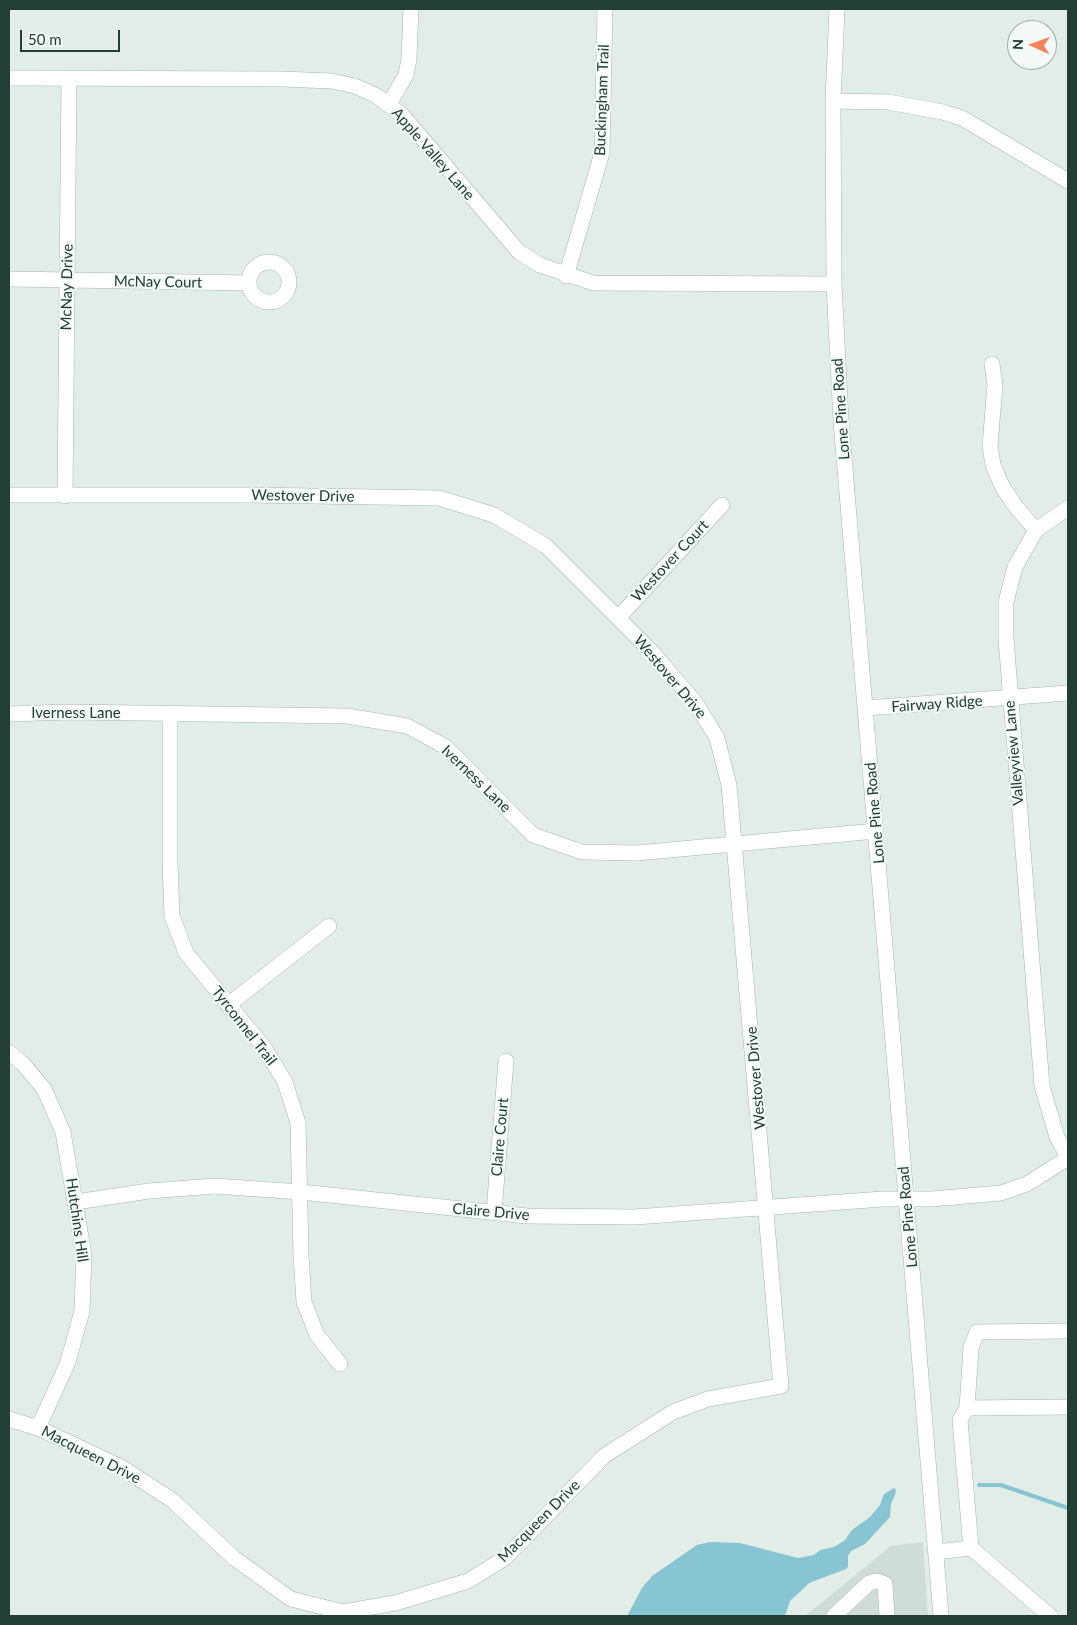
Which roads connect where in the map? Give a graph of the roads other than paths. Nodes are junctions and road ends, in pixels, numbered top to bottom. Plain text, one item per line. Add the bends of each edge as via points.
1 (410, 9) edge
2 (604, 9) edge
3 (837, 9) edge
4 (9, 78) edge
5 (69, 78) junction
6 (833, 101) junction
7 (390, 104) junction
8 (1068, 181) edge
9 (566, 276) junction
10 (9, 279) edge
11 (67, 281) junction
12 (250, 283) dead end
13 (834, 284) junction
14 (992, 364) dead end
15 (9, 496) edge
16 (65, 496) junction
17 (722, 505) dead end
18 (1068, 508) edge
19 (1036, 530) junction
20 (618, 617) junction
21 (1068, 693) edge
22 (1009, 699) junction
23 (866, 708) junction
24 (170, 713) junction
25 (9, 714) edge
26 (876, 832) junction
27 (735, 843) junction
28 (329, 926) dead end
29 (228, 1005) junction
30 (9, 1052) edge
31 (506, 1061) dead end
32 (1068, 1158) edge
33 (301, 1192) junction
34 (906, 1199) junction
35 (76, 1202) junction
36 (766, 1207) junction
37 (494, 1212) junction
38 (1068, 1331) edge
39 (340, 1364) dead end
40 (781, 1386) joint
41 (967, 1408) junction
42 (1068, 1408) edge
43 (9, 1419) edge
44 (38, 1428) junction
45 (971, 1548) junction
46 (936, 1552) junction
47 (834, 1616) edge
48 (887, 1616) edge
49 (941, 1616) edge
50 (1050, 1616) edge

1 - 7 street via 406,75
2 - 9 street, Buckingham Trail via 602,152
3 - 6 street, Lone Pine Road
4 - 5 street, Apple Valley Lane
5 - 7 street, Apple Valley Lane via 331,81 355,86
5 - 11 street, McNay Drive
6 - 8 street via 888,102 962,118
6 - 13 street, Lone Pine Road
7 - 9 street, Apple Valley Lane via 518,252
9 - 13 street, Apple Valley Lane via 594,283
10 - 11 street, McNay Court
11 - 12 street, McNay Court
11 - 16 street, McNay Drive
13 - 23 street, Lone Pine Road via 841,421
14 - 19 street via 995,385 990,446 993,465 1007,493
15 - 16 street, Westover Drive
16 - 20 street, Westover Drive via 439,498 494,515 546,546
17 - 20 street, Westover Court
18 - 19 street
19 - 22 street, Valleyview Lane via 1014,567 1006,602
20 - 27 street, Westover Drive via 695,702 717,738 729,785
21 - 22 street, Fairway Ridge
22 - 23 street, Fairway Ridge
22 - 32 street, Valleyview Lane via 1042,1086 1057,1137
23 - 26 street, Lone Pine Road
24 - 25 street, Iverness Lane
24 - 27 street, Iverness Lane via 347,716 407,726 446,747 533,836 582,852 637,853
24 - 29 street, Tyrconnel Trail via 172,916 186,954
26 - 27 street, Iverness Lane
26 - 34 street, Lone Pine Road
27 - 36 street, Westover Drive
28 - 29 street
29 - 33 street, Tyrconnel Trail via 264,1046 285,1082 298,1123
30 - 35 street, Hutchins Hill via 44,1088 63,1132
31 - 37 street, Claire Court
32 - 34 street, Claire Drive via 1028,1184 1001,1193
33 - 35 street, Claire Drive via 215,1186 149,1191
33 - 37 street, Claire Drive
33 - 39 street, Tyrconnel Trail via 304,1302 317,1335
34 - 36 street, Claire Drive
34 - 46 street, Lone Pine Road
35 - 44 street, Hutchins Hill via 84,1255 82,1311 68,1362
36 - 37 street, Claire Drive via 635,1217 527,1216
36 - 40 street, Westover Drive
38 - 41 street via 977,1332 971,1348
40 - 44 street, Macqueen Drive via 708,1399 673,1412 604,1456 505,1558 468,1581 396,1603 344,1612 291,1599 234,1558 172,1500 121,1467
41 - 42 street
41 - 45 street via 960,1420
43 - 44 street, Macqueen Drive
45 - 46 street
45 - 50 street
46 - 49 street, Lone Pine Road
47 - 48 street via 869,1583 877,1581 885,1584

